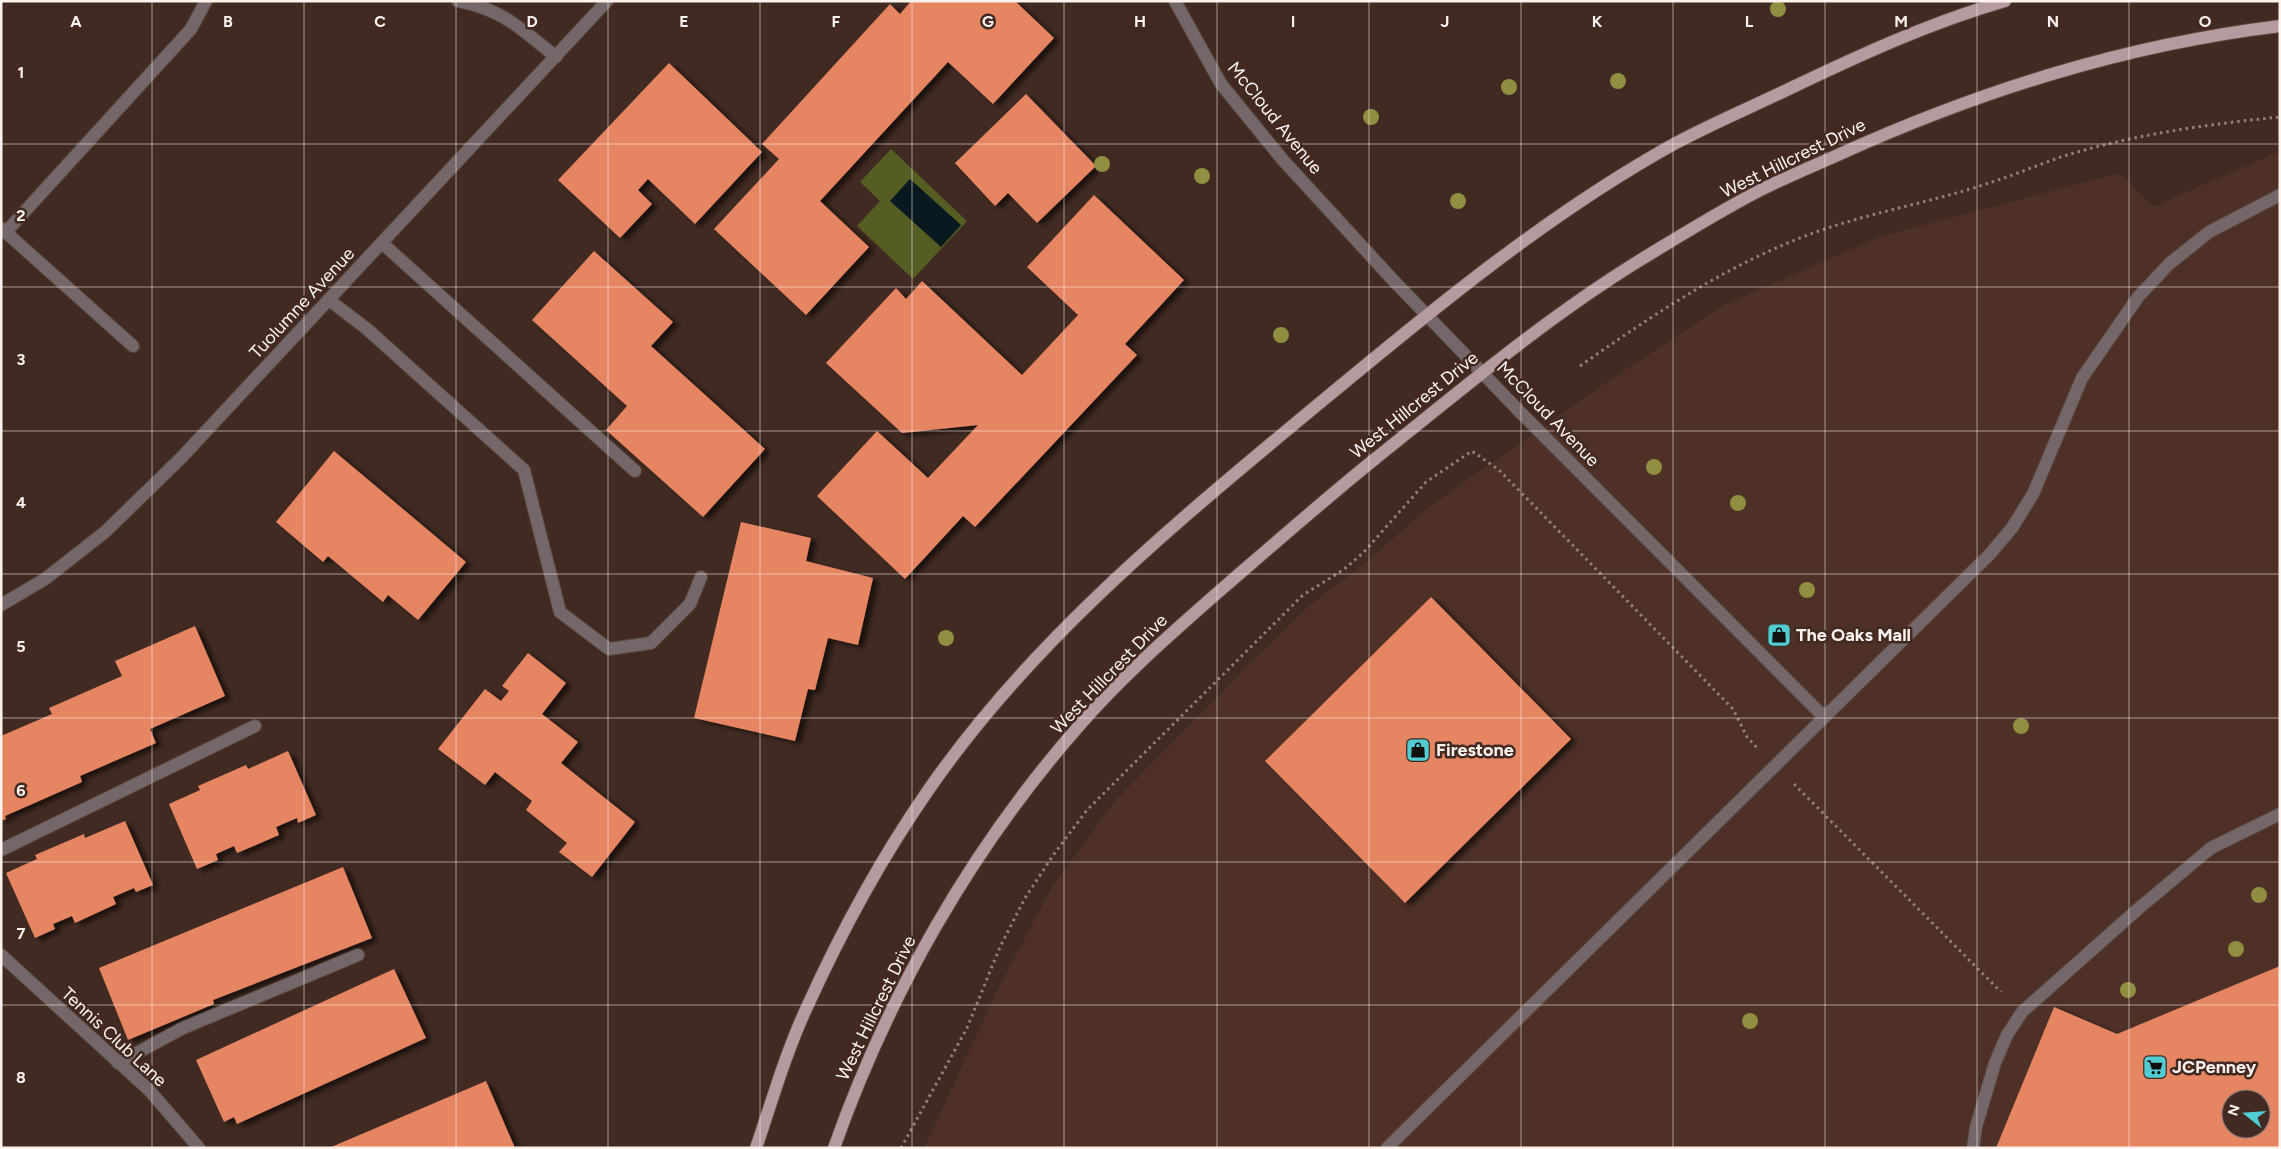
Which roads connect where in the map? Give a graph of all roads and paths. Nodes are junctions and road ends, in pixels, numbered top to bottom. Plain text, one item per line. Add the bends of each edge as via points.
1 (206, 1) edge
2 (458, 1) edge
3 (607, 1) edge
4 (1175, 1) edge
5 (2005, 1) edge
6 (2280, 26) edge
7 (556, 57) junction
8 (2280, 117) edge
9 (2280, 195) edge
10 (4, 230) edge
11 (382, 243) junction
12 (329, 300) junction
13 (1427, 316) junction
14 (133, 346) dead end
15 (1580, 366) dead end
16 (1482, 372) junction
17 (635, 471) dead end
18 (701, 577) dead end
19 (1, 605) edge
20 (1824, 717) junction
21 (256, 726) dead end
22 (1747, 737) dead end
23 (1799, 789) dead end
24 (2280, 814) edge
25 (1, 850) edge
26 (1, 955) edge
27 (358, 955) dead end
28 (2001, 992) dead end
29 (118, 1063) junction
30 (199, 1148) edge
31 (756, 1148) edge
32 (834, 1148) edge
33 (901, 1148) edge
34 (1387, 1148) edge
35 (1973, 1148) edge

1 - 10 street via 191,29
2 - 7 street via 490,9 511,20
3 - 7 street, Tuolumne Avenue
4 - 13 street, McCloud Avenue via 1220,84 1282,158
5 - 13 main road via 1866,52 1675,144 1582,202 1483,271
6 - 16 main road, West Hillcrest Drive via 2224,32 2132,50 1910,122 1754,192 1634,264
7 - 11 street, Tuolumne Avenue
8 - 15 path via 2121,141 2062,157 1982,186 1881,212 1806,236 1728,270 1656,313
9 - 20 street via 2209,232 2168,264 2138,298 2082,378 2033,494 2012,528 1989,555
10 - 14 street
11 - 12 street, Tuolumne Avenue
11 - 17 street
12 - 18 street via 367,329 524,470 560,612 609,649 651,643 690,604
12 - 19 street, Tuolumne Avenue via 181,458 105,532 45,579
13 - 16 street, McCloud Avenue
13 - 31 main road via 1182,517 1077,614 1004,693 928,791 863,892 805,1010
16 - 20 street, McCloud Avenue
16 - 32 main road, West Hillcrest Drive via 1323,501 1160,644 1079,726 995,831 924,947 856,1085
20 - 34 street
21 - 25 street
22 - 33 path via 1733,709 1499,470 1472,451 1426,482 1363,553 1303,595 1087,810 1025,898 1000,947 967,1028
23 - 28 path
24 - 35 street via 2211,848 2022,1012 1995,1063
26 - 29 street, Tennis Club Lane
27 - 29 street via 183,1028
29 - 30 street, Tennis Club Lane via 149,1090

